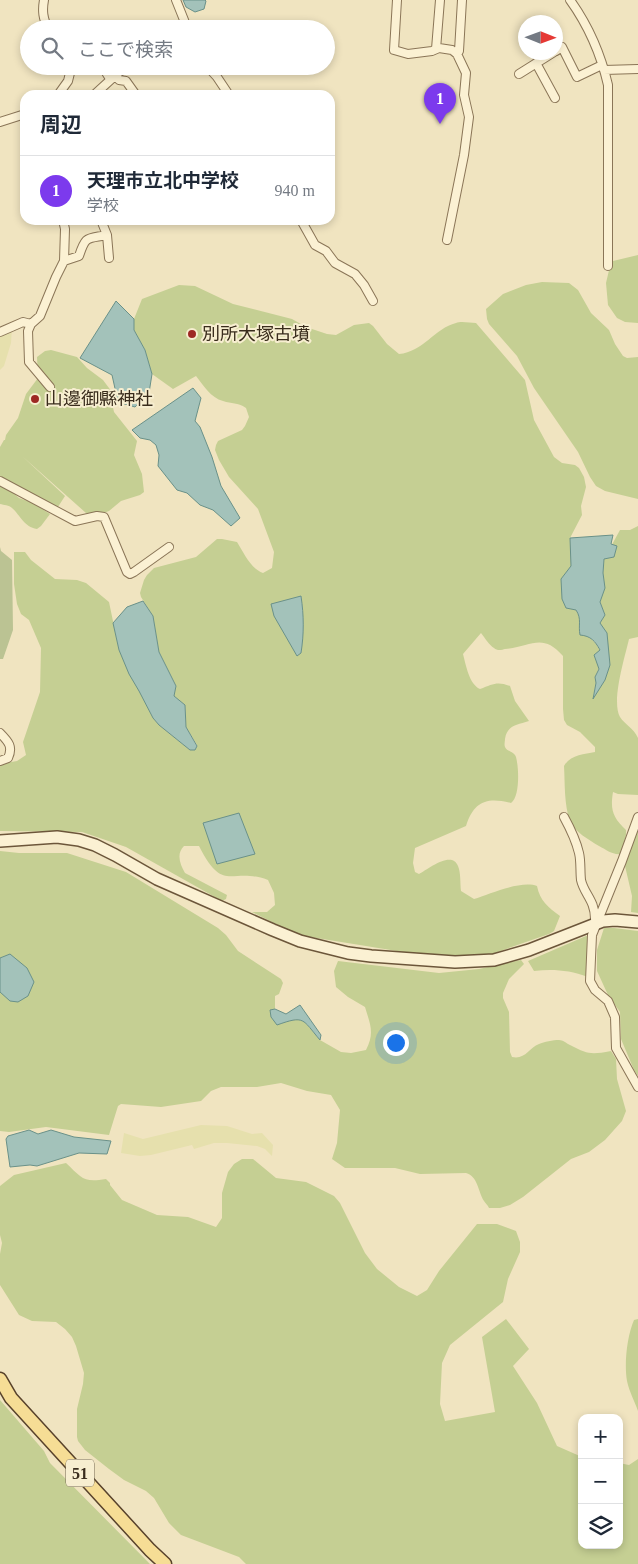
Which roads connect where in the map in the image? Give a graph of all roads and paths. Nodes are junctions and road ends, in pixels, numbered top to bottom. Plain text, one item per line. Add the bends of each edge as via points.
1 (44, 0) edge
2 (176, 0) edge
3 (398, 0) edge
4 (440, 0) edge
5 (462, 0) edge
6 (570, 0) edge
7 (45, 20) edge
8 (184, 20) edge
9 (436, 49) junction
10 (563, 49) edge
11 (457, 54) junction
12 (542, 60) edge
13 (536, 64) junction
14 (603, 68) junction
15 (638, 69) edge
16 (520, 74) dead end
17 (68, 75) edge
18 (115, 75) edge
19 (216, 75) edge
20 (112, 77) junction
21 (62, 90) edge
22 (99, 90) edge
23 (132, 90) edge
24 (226, 90) edge
25 (555, 98) dead end
26 (20, 116) edge
27 (0, 122) edge
28 (64, 225) edge
29 (103, 225) edge
30 (304, 225) edge
31 (107, 235) junction
32 (447, 240) dead end
33 (108, 258) dead end
34 (64, 261) junction
35 (608, 266) dead end
36 (373, 300) dead end
37 (32, 324) junction
38 (0, 332) edge
39 (50, 387) dead end
40 (0, 481) edge
41 (169, 547) dead end
42 (0, 733) edge
43 (0, 761) edge
44 (564, 817) dead end
45 (638, 817) edge
46 (0, 841) edge
47 (638, 922) edge
48 (595, 924) junction
49 (638, 1087) edge
50 (0, 1379) edge
51 (165, 1564) edge

1 - 7 street via 42,10
2 - 8 street
3 - 9 street via 394,50 417,54
4 - 9 street
5 - 11 street via 460,51
6 - 14 street via 583,19
9 - 11 street via 446,48
10 - 14 street via 577,77
11 - 32 street via 466,73 464,95 469,117
12 - 13 street
13 - 16 street
13 - 25 street
14 - 15 street
14 - 35 street via 609,99
17 - 21 street
18 - 20 street
19 - 24 street
20 - 22 street
20 - 23 street via 126,81
26 - 27 street
28 - 34 street
29 - 31 street
30 - 36 street via 315,245 326,251 335,263 355,274
31 - 33 street
31 - 34 street via 86,239 79,256
34 - 37 street via 40,316
37 - 38 street via 23,322
37 - 39 street via 28,331 29,362
40 - 41 street via 75,521 97,516 104,518 130,574
42 - 43 street via 11,752 8,758
44 - 48 street via 579,853 582,882 592,901
45 - 48 street
46 - 48 street via 57,837 95,845 157,879 273,930 322,947 356,954 455,962 494,960
47 - 48 street via 615,920
48 - 49 street via 590,981 608,1001 615,1018 616,1048
50 - 51 main road, 51 via 12,1398

